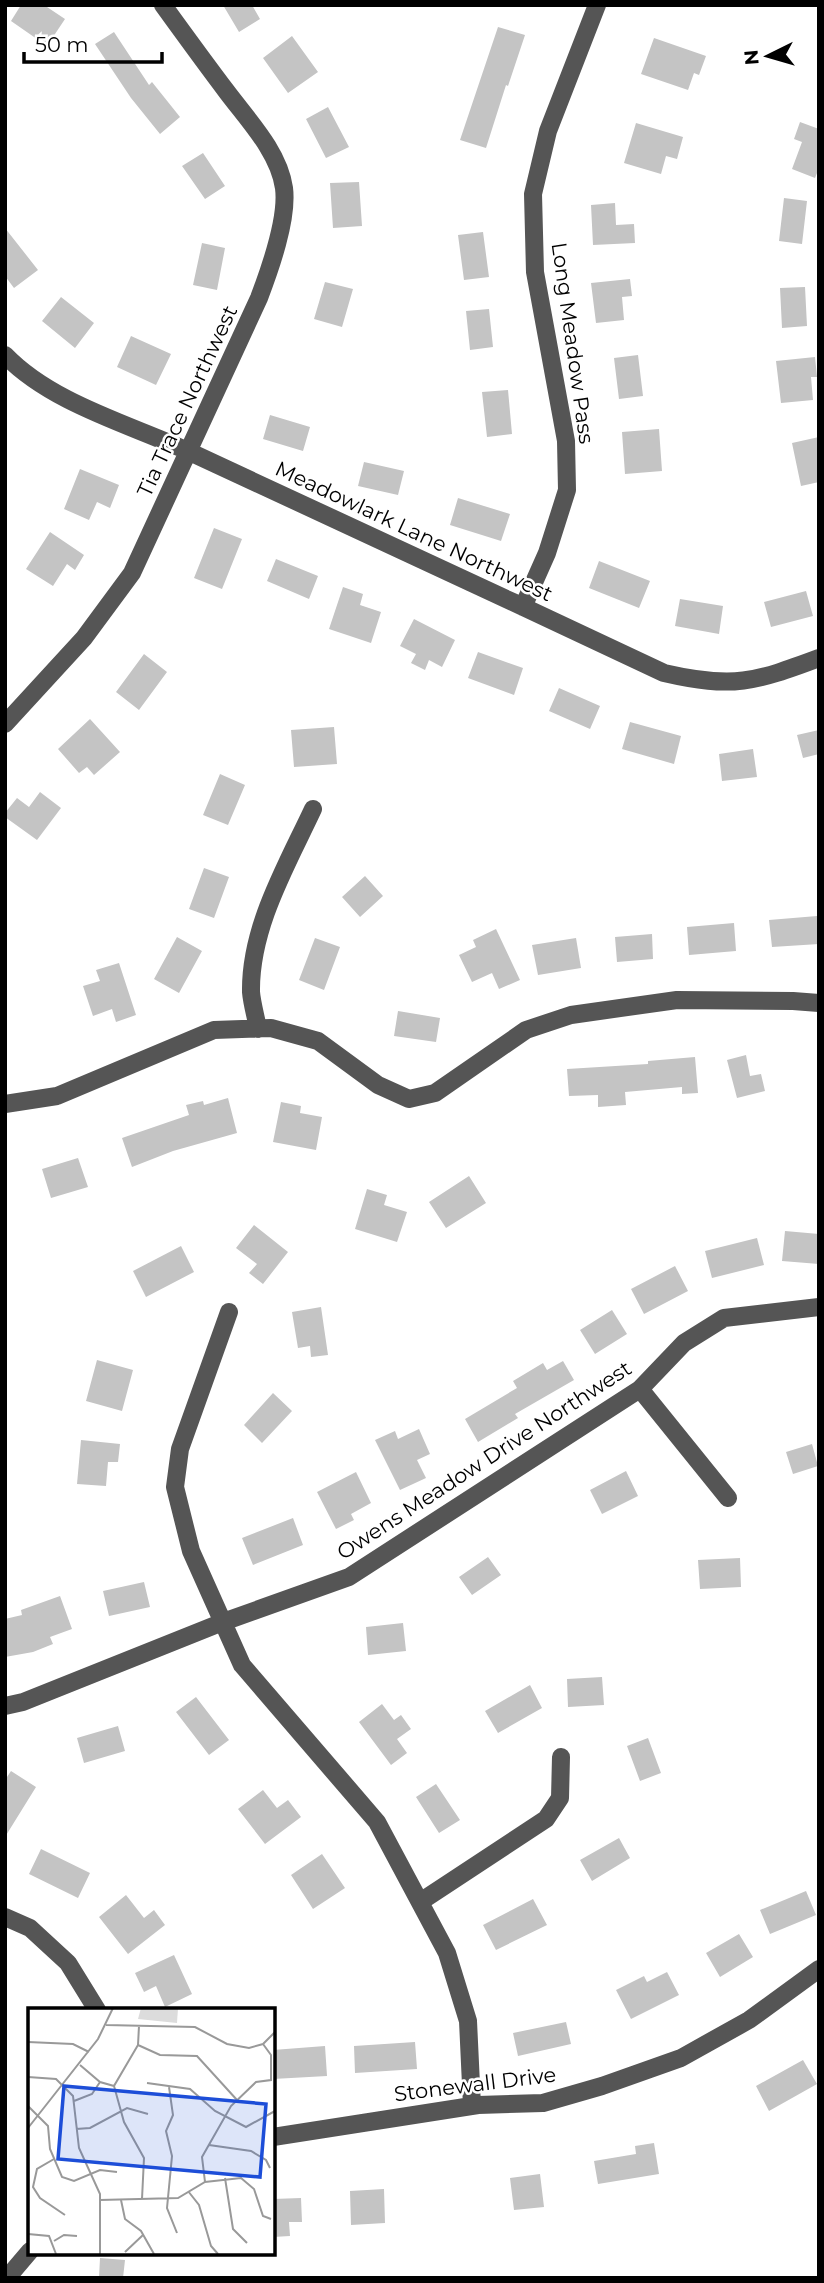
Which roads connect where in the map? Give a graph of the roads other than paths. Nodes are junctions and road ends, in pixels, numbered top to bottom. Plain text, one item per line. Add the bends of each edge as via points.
1 (163, 5) edge
2 (597, 5) edge
3 (5, 355) edge
4 (189, 452) junction
5 (523, 607) junction
6 (819, 658) edge
7 (5, 724) edge
8 (313, 809) dead end
9 (819, 1003) edge
10 (258, 1029) junction
11 (5, 1104) edge
12 (819, 1307) edge
13 (229, 1312) dead end
14 (640, 1389) junction
15 (728, 1498) dead end
16 (223, 1622) junction
17 (5, 1706) edge
18 (561, 1756) dead end
19 (420, 1902) junction
20 (5, 1917) edge
21 (819, 1969) edge
22 (96, 2008) edge
23 (472, 2106) junction
24 (275, 2137) edge
25 (28, 2253) edge
26 (7, 2278) edge

1 - 4 street, Tia Trace Northwest via 261,139 284,190 272,265
2 - 5 street, Long Meadow Pass via 548,131 533,194 535,272 566,441 567,490
3 - 4 street, Meadowlark Lane Northwest via 59,395
4 - 5 street, Meadowlark Lane Northwest
4 - 7 street, Tia Trace Northwest via 130,575 84,638
5 - 6 street, Meadowlark Lane Northwest via 664,673 694,680 745,682
8 - 10 street via 273,895 253,958 251,994
9 - 10 street via 677,1000 571,1015 526,1030 435,1093 409,1099 378,1085 318,1041 271,1028
10 - 11 street via 214,1030 57,1096
12 - 14 street, Owens Meadow Drive Northwest via 724,1318 684,1343
13 - 16 street via 180,1449 174,1487 191,1551
14 - 15 street
14 - 16 street, Owens Meadow Drive Northwest via 349,1577
16 - 17 street, Owens Meadow Drive Northwest
16 - 19 street via 242,1665 377,1822
18 - 19 street via 560,1798 546,1819
19 - 23 street via 447,1953 468,2021
20 - 22 street via 30,1928 68,1963
21 - 23 street, Stonewall Drive via 749,2020 681,2058 543,2103
23 - 24 street, Stonewall Drive
25 - 26 street

